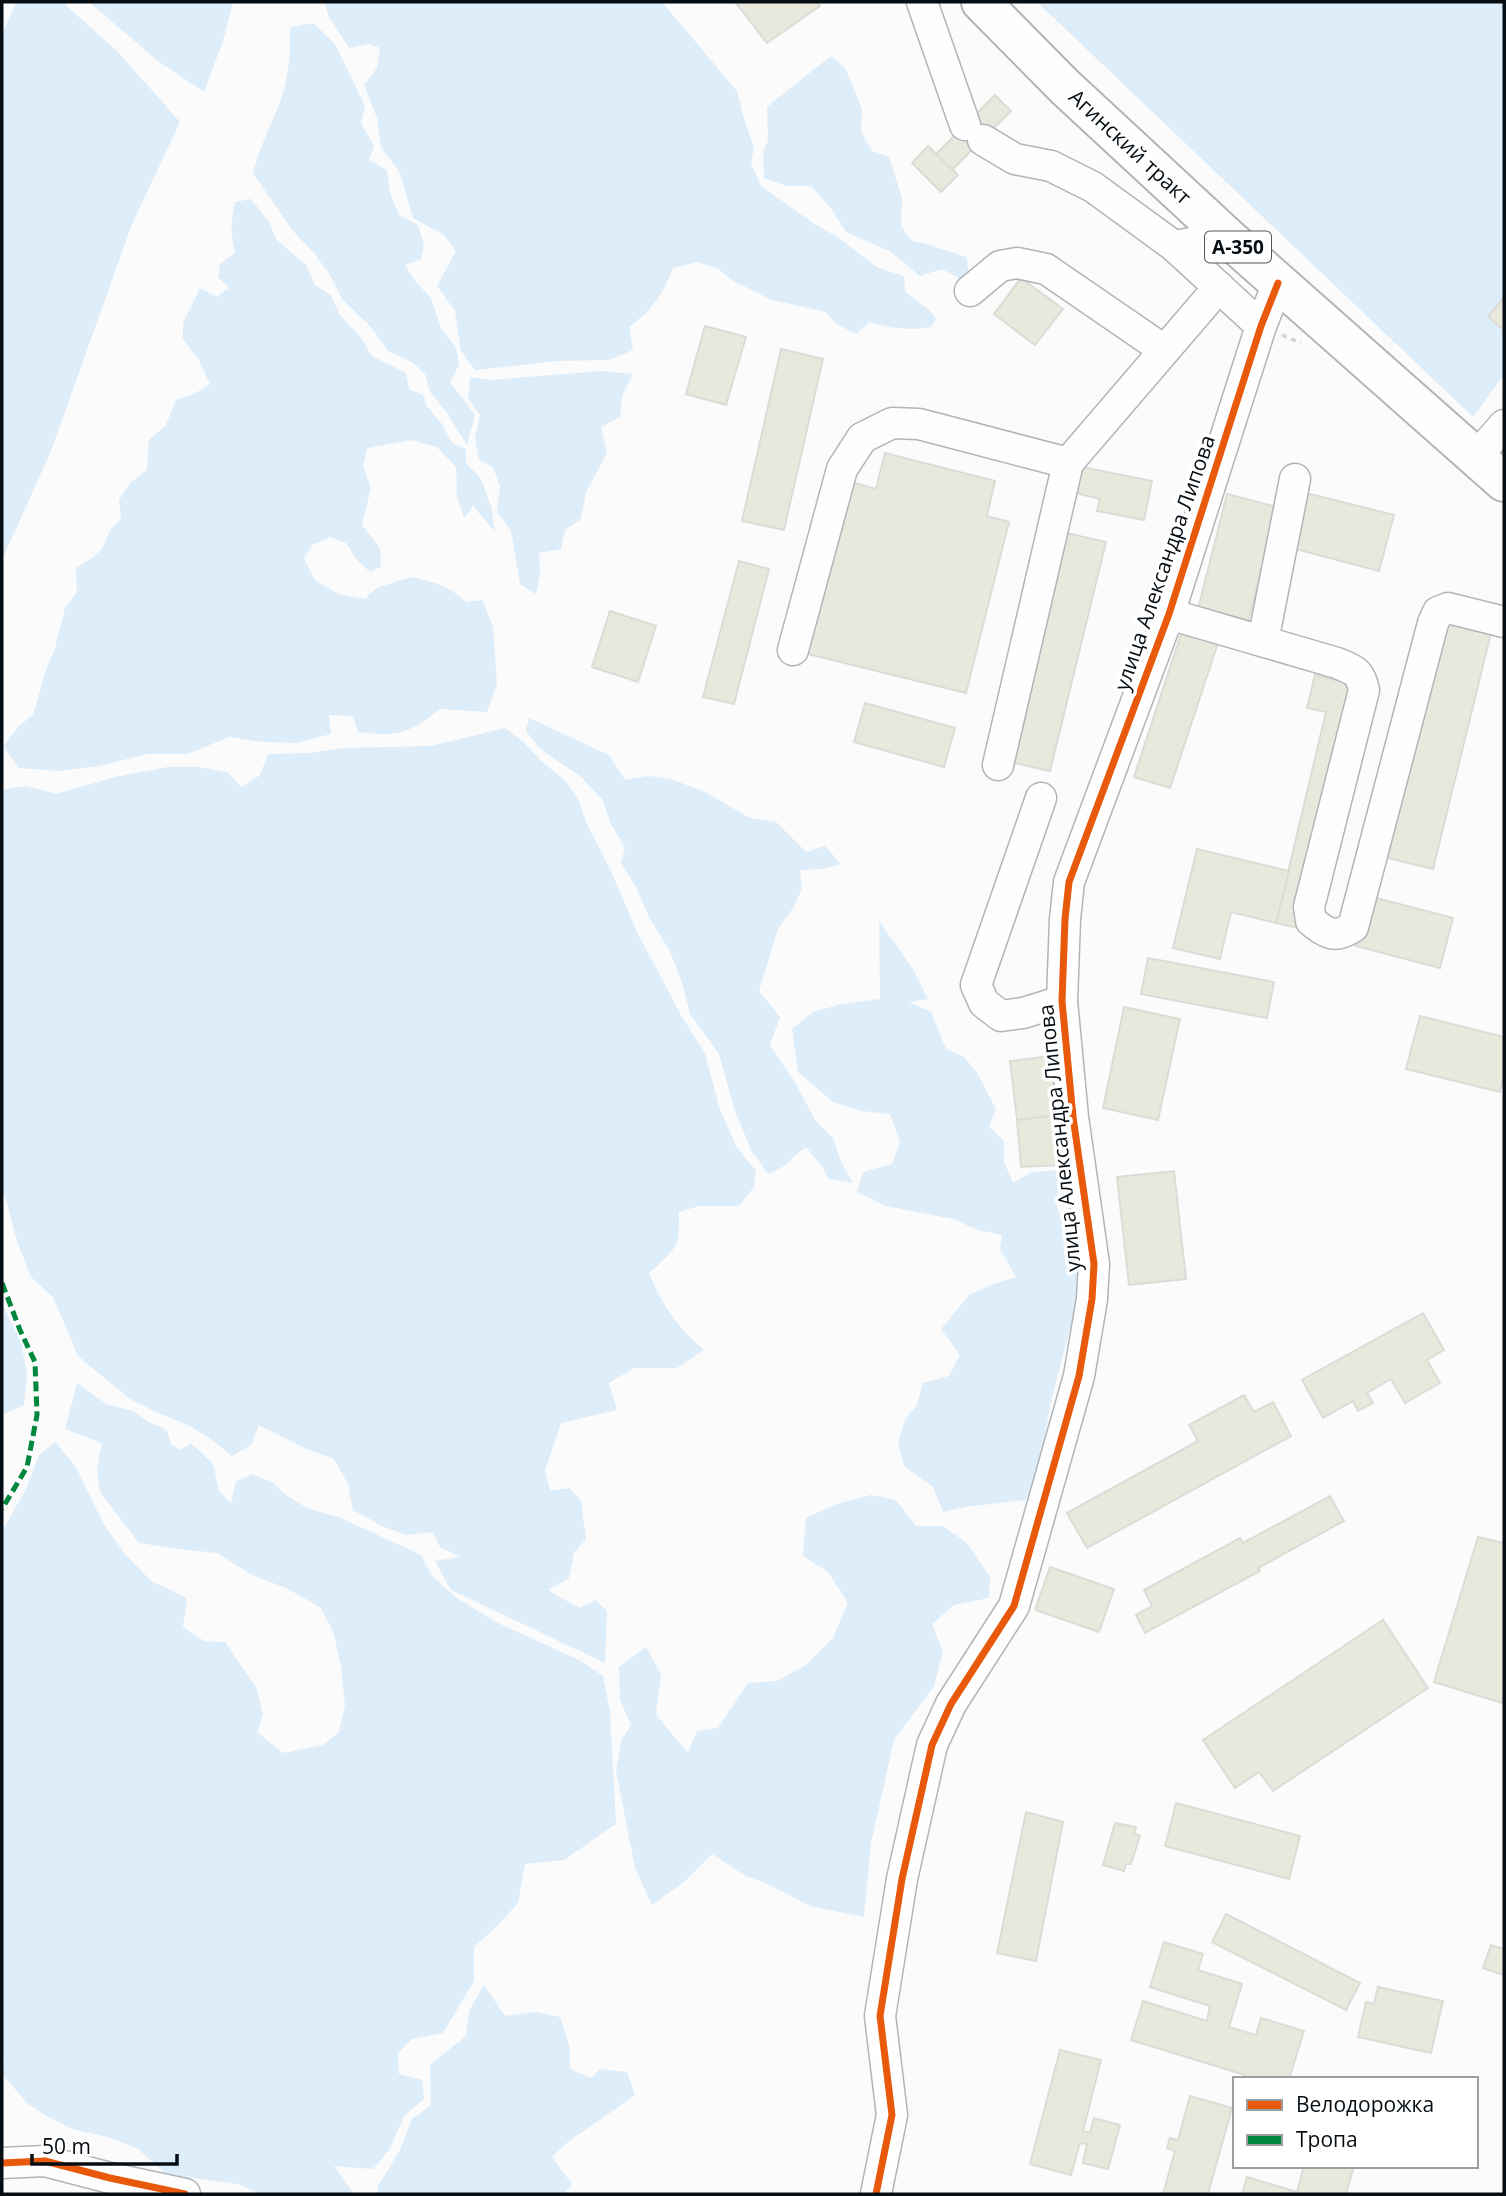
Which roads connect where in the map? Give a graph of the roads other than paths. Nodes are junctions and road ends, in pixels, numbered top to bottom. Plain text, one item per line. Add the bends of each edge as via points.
1 (922, 2) edge
2 (981, 2) edge
3 (1227, 237) junction
4 (1174, 246) junction
5 (1278, 284) junction
6 (1219, 287) junction
7 (970, 291) dead end
8 (1261, 326) junction
9 (1164, 350) junction
10 (1504, 425) edge
11 (1068, 463) junction
12 (1490, 469) edge
13 (1295, 479) dead end
14 (1169, 614) junction
15 (1504, 622) edge
16 (1263, 641) junction
17 (793, 650) dead end
18 (998, 765) dead end
19 (1041, 798) dead end
20 (1062, 1001) junction
21 (882, 2162) junction
22 (2, 2163) edge
23 (185, 2194) edge
24 (858, 2194) edge
25 (876, 2194) edge

1 - 4 street via 974,132 1015,159 1051,166 1093,187
2 - 3 highway, Агинский тракт / А-350
3 - 4 street
3 - 5 highway, Агинский тракт / А-350
4 - 6 street
5 - 8 street, улица Александра Липова
5 - 12 highway, Агинский тракт / А-350
6 - 8 street
6 - 9 street
7 - 9 street via 1000,266 1017,263 1046,269
8 - 14 street, улица Александра Липова
9 - 11 street
10 - 12 street
11 - 17 street via 919,424 892,423 862,438 842,469
11 - 18 street
13 - 16 street
14 - 16 street
14 - 20 street, улица Александра Липова via 1069,883
15 - 16 street via 1448,608 1438,612 1353,927 1342,934 1326,933 1311,921 1309,907 1364,690 1356,671
19 - 20 street via 976,985 984,1003 1001,1016
20 - 21 street, улица Александра Липова via 1094,1264 1092,1300 1079,1376 1014,1606 951,1704 932,1745 902,1879 880,2016 892,2115
21 - 24 street
21 - 25 street, улица Александра Липова
22 - 23 street via 45,2161

